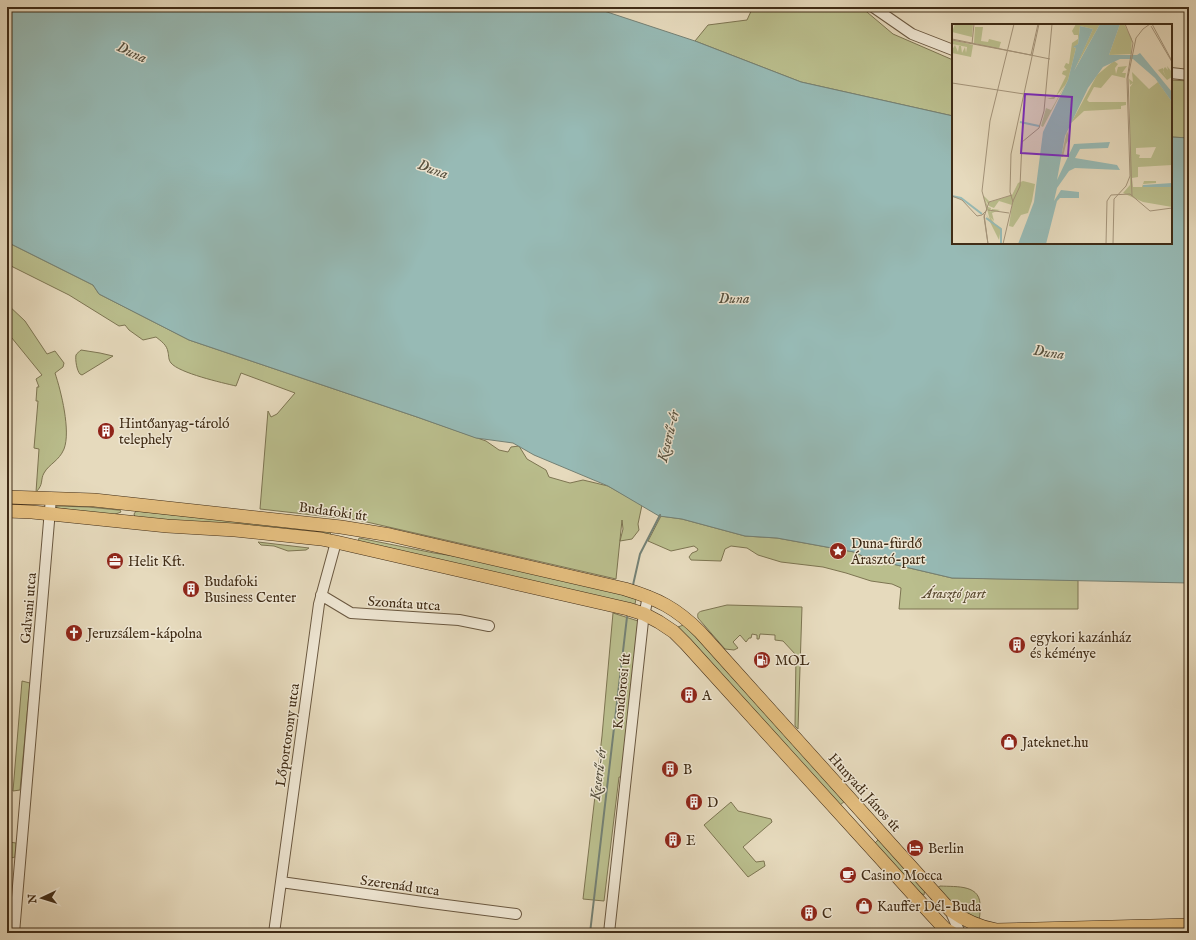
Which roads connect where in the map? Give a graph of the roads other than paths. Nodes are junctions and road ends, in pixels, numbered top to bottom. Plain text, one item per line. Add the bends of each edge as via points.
1 (873, 7) edge
2 (952, 50) edge
3 (1172, 73) edge
4 (1189, 75) edge
5 (7, 497) edge
6 (51, 498) junction
7 (126, 503) junction
8 (7, 511) edge
9 (50, 514) junction
10 (125, 521) junction
11 (341, 527) junction
12 (336, 542) junction
13 (321, 595) junction
14 (648, 596) junction
15 (644, 614) junction
16 (489, 626) dead end
17 (852, 800) junction
18 (838, 812) junction
19 (877, 829) junction
20 (864, 840) junction
21 (281, 882) junction
22 (950, 910) junction
23 (16, 913) junction
24 (516, 914) dead end
25 (1189, 925) edge
26 (942, 928) edge
27 (1153, 929) edge
28 (990, 930) edge
29 (1136, 930) edge
30 (7, 933) edge
31 (14, 933) edge
32 (19, 933) edge
33 (274, 933) edge
34 (608, 933) edge
35 (952, 933) edge
36 (960, 933) edge
37 (971, 933) edge

1 - 2 street via 912,34
3 - 4 street
5 - 6 main road, Budafoki út
6 - 7 main road, Budafoki út
6 - 9 street, Galvani utca
7 - 10 main road
7 - 11 main road, Budafoki út
8 - 9 main road
9 - 10 main road
9 - 23 street, Galvani utca
10 - 12 main road
11 - 12 main road
11 - 14 main road, Budafoki út via 390,535
12 - 13 street, Lőportorony utca
12 - 15 main road
13 - 16 street, Szonáta utca via 351,613 459,620
13 - 21 street, Lőportorony utca
14 - 15 street, Kondorosi út
14 - 17 main road, Hunyadi János út via 677,611 700,632
15 - 18 main road via 674,632 686,644
15 - 34 street, Kondorosi út
17 - 18 main road
17 - 19 main road, Hunyadi János út
18 - 20 main road
19 - 20 main road
19 - 22 main road, Hunyadi János út
20 - 26 main road
21 - 24 street, Szerenád utca
21 - 33 street, Lőportorony utca
22 - 28 main road, Hunyadi János út via 965,920
22 - 36 street
23 - 30 street, Galvani utca
23 - 31 street, Galvani utca
23 - 32 street, Galvani utca
25 - 27 main road, Hunyadi János út
26 - 35 main road
27 - 29 main road, Hunyadi János út
28 - 29 main road, Hunyadi János út
28 - 37 main road

